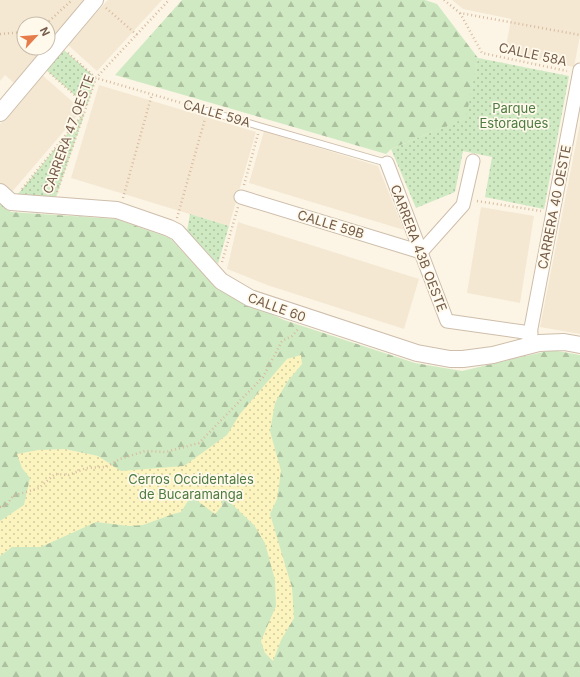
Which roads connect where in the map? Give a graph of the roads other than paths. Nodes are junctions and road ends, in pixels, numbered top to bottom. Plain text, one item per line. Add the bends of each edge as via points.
1 (99, 2) edge
2 (580, 72) edge
3 (207, 110) road end
4 (0, 113) edge
5 (473, 161) dead end
6 (387, 163) joint
7 (6, 197) edge
8 (241, 197) dead end
9 (420, 252) junction
10 (529, 339) junction
11 (580, 345) edge

1 - 4 street via 58,44
2 - 10 street, CARRERA 40 OESTE
3 - 6 lane, CALLE 59A
5 - 9 street via 463,204
6 - 9 street, CARRERA 43B OESTE
7 - 10 street, CALLE 60 via 52,205 119,211 174,230 225,284 260,302 418,353 450,359 480,358
8 - 9 street, CALLE 59B
9 - 10 street, CARRERA 43B OESTE via 447,321
10 - 11 street, CALLE 60

